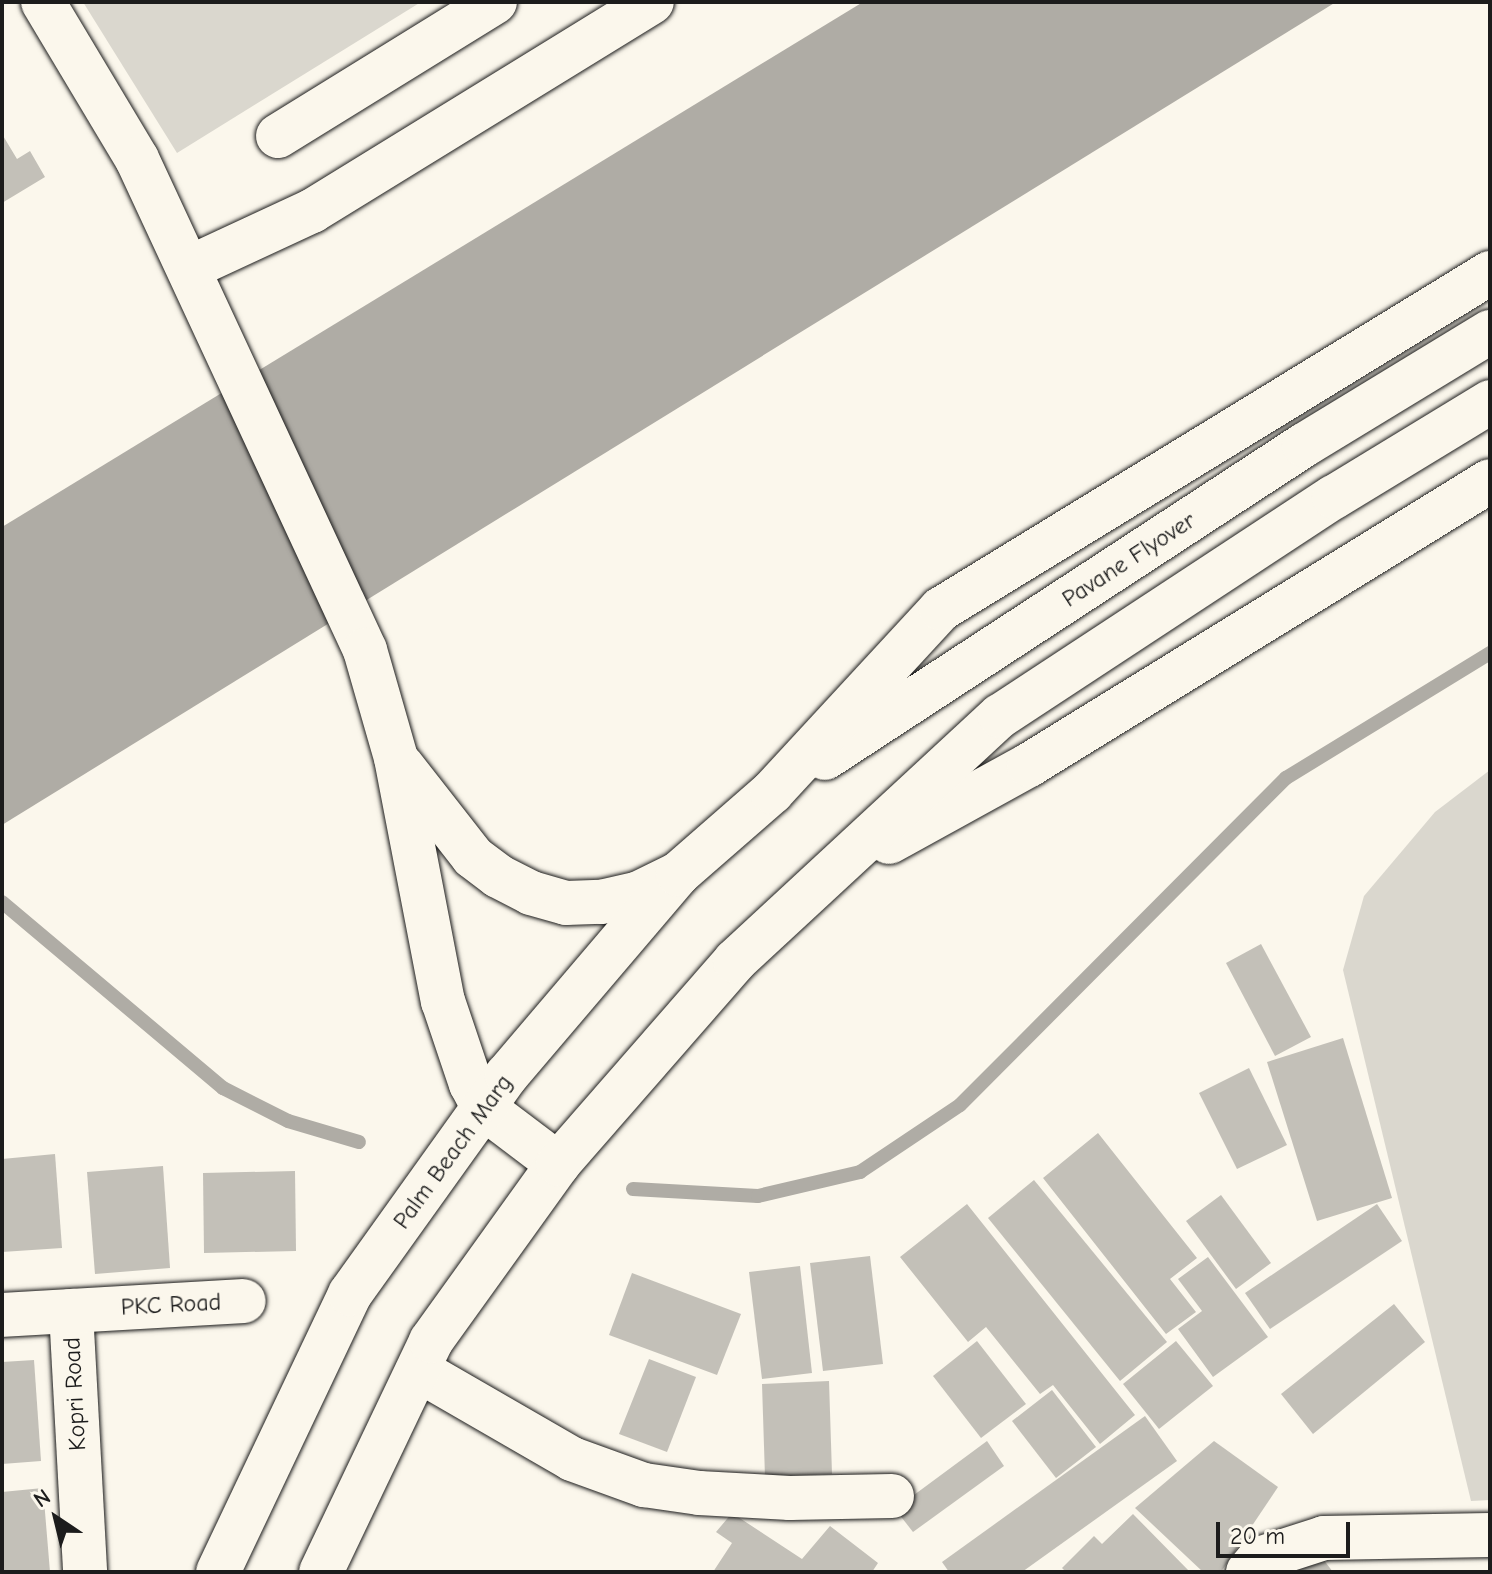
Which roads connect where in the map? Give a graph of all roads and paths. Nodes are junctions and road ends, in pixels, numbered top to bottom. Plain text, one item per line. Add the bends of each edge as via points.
1 (43, 2) edge
2 (495, 2) edge
3 (652, 2) edge
4 (278, 136) dead end
5 (1490, 273) edge
6 (196, 283) junction
7 (1490, 332) edge
8 (1490, 402) edge
9 (1490, 481) edge
10 (396, 758) junction
11 (772, 792) junction
12 (678, 874) junction
13 (830, 874) junction
14 (484, 1108) junction
15 (558, 1164) junction
16 (244, 1301) dead end
17 (71, 1311) junction
18 (2, 1315) edge
19 (418, 1370) junction
20 (892, 1496) dead end
21 (1490, 1535) edge
22 (85, 1572) edge
23 (218, 1572) edge
24 (321, 1572) edge
25 (1248, 1572) edge

1 - 6 main road via 137,159
2 - 4 main road
3 - 6 main road
5 - 11 main road via 941,609
6 - 10 main road via 365,650
7 - 11 main road, Pavane Flyover via 1304,445
8 - 13 main road via 1334,497 1000,716
9 - 13 main road via 1029,765
10 - 12 main road via 473,857 531,893 566,903 601,902 637,894
10 - 14 main road via 443,1001
11 - 12 main road, Palm Beach Marg
12 - 14 main road, Palm Beach Marg
13 - 15 main road via 735,961
14 - 15 main road
14 - 23 main road, Palm Beach Marg via 350,1294
15 - 19 main road via 431,1341
16 - 17 main road, PKC Road
17 - 18 main road, PKC Road
17 - 22 main road, Kopri Road
19 - 20 main road via 572,1459 644,1485 729,1495
19 - 24 main road
21 - 25 main road via 1324,1538 1259,1559

